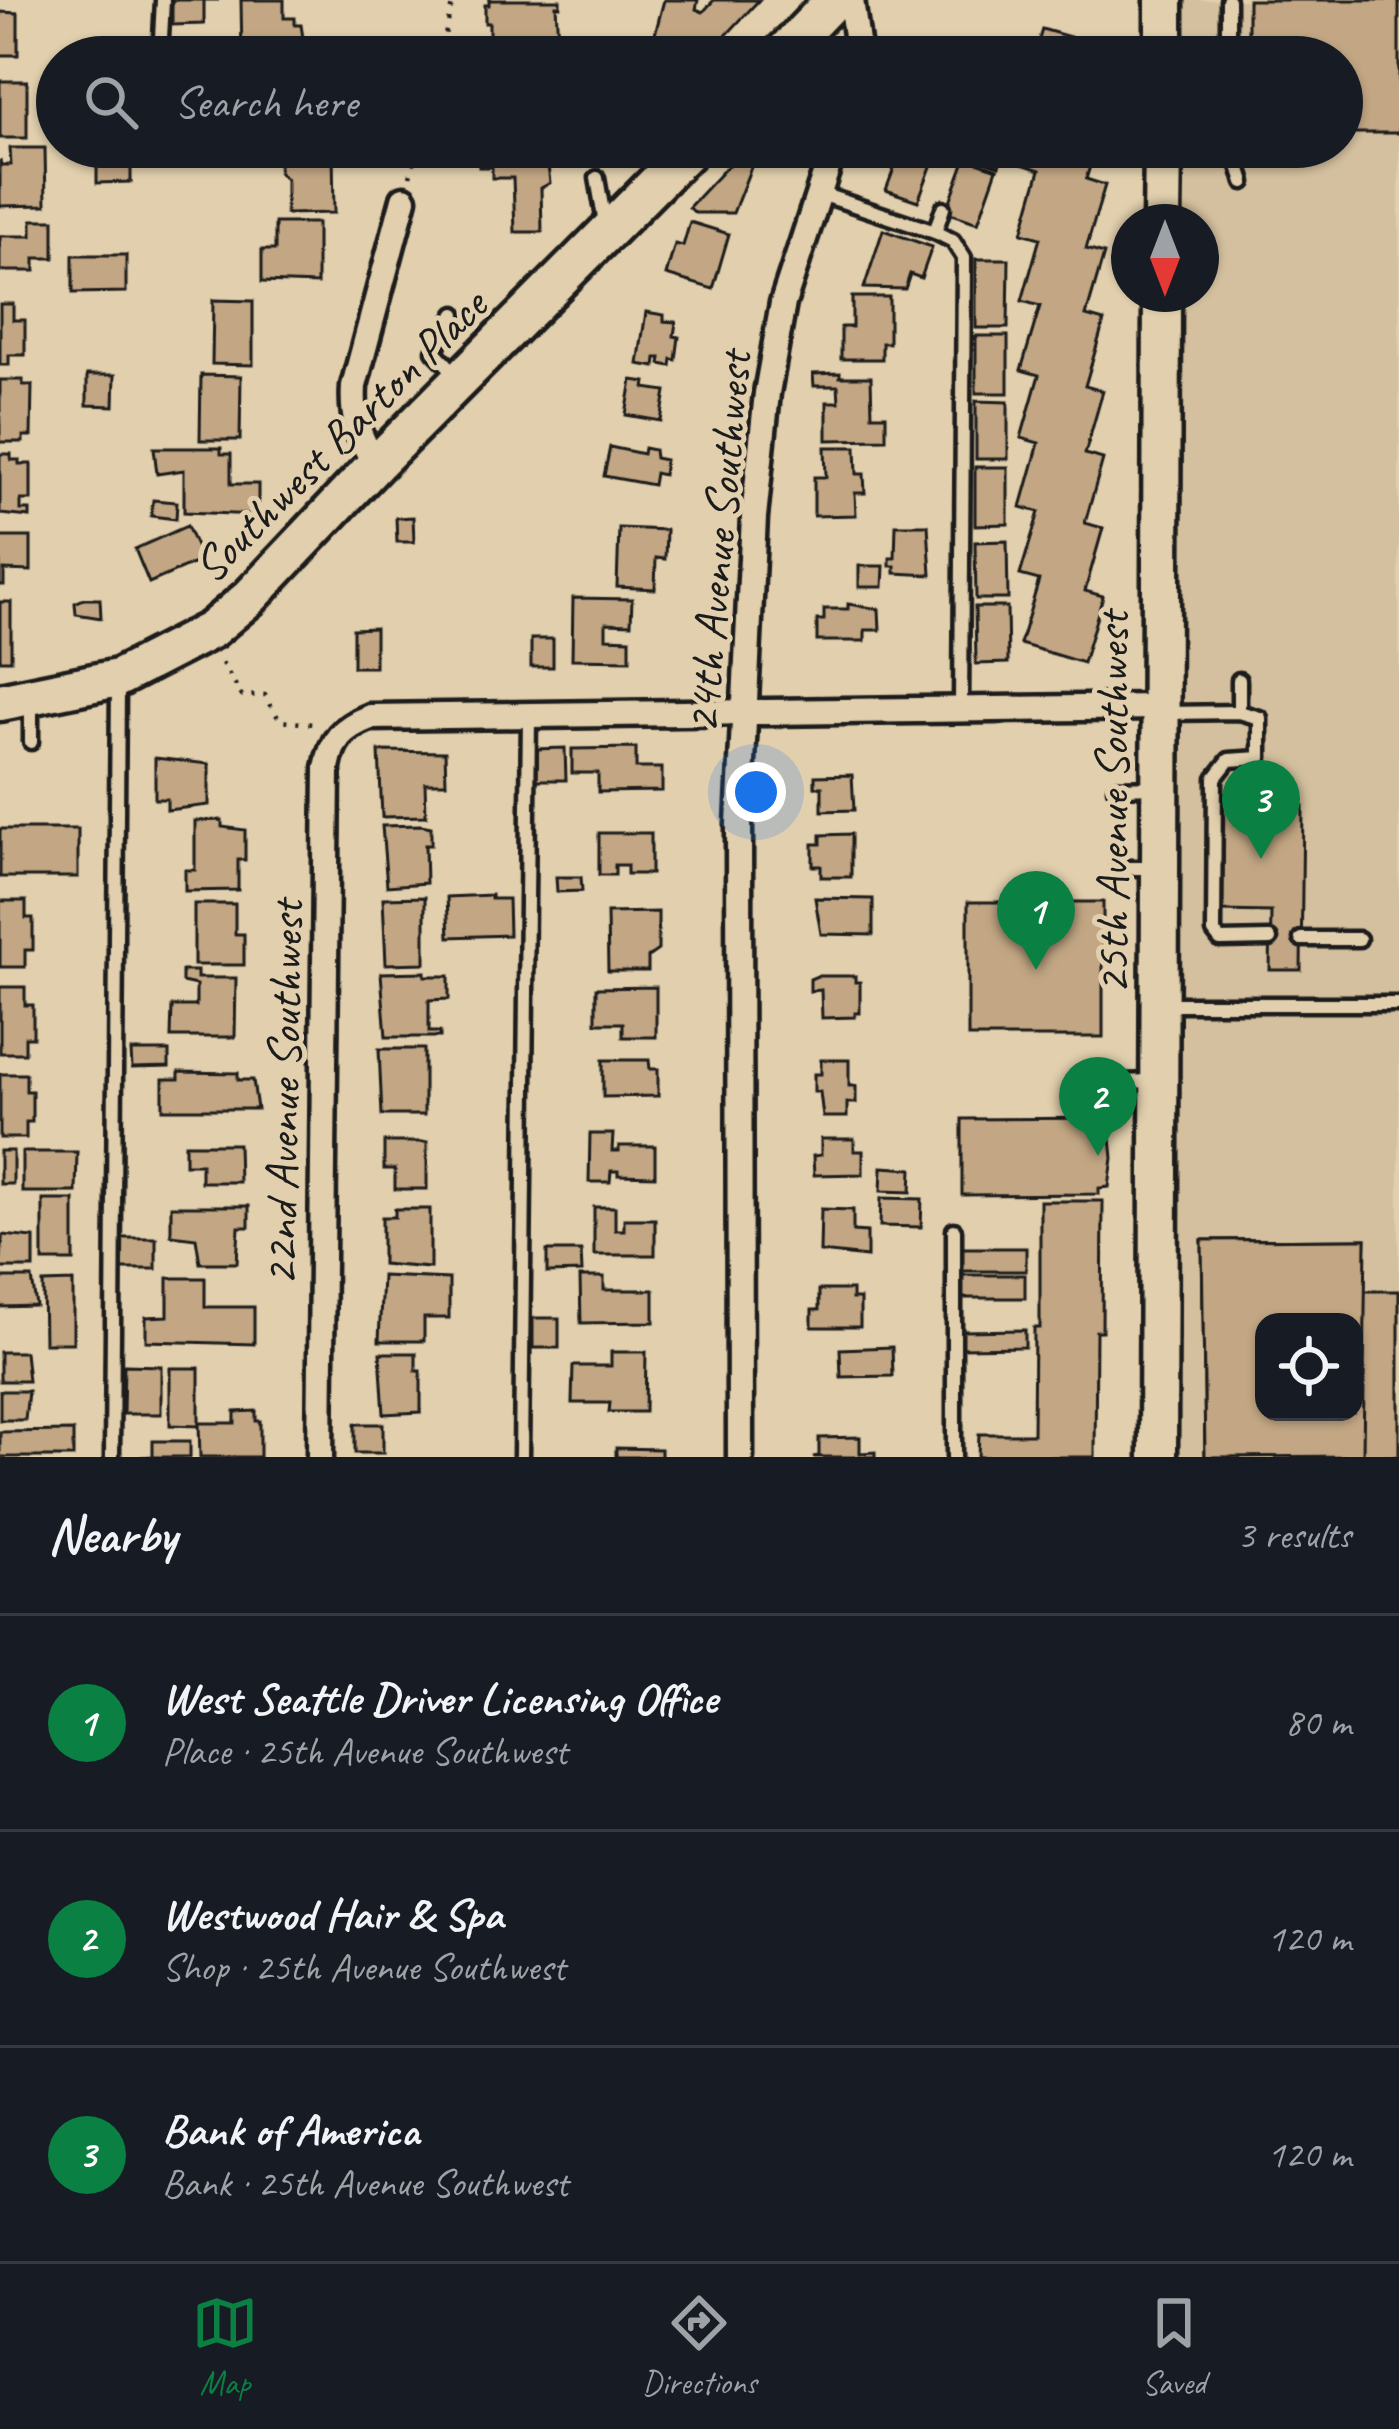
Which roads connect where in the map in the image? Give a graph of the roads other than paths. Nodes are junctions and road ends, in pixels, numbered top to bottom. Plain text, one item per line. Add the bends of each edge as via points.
1 (163, 0) edge
2 (833, 0) edge
3 (851, 0) edge
4 (1164, 0) edge
5 (1228, 0) edge
6 (161, 36) edge
7 (799, 36) edge
8 (856, 36) edge
9 (1164, 36) edge
10 (1228, 36) edge
11 (672, 168) edge
12 (827, 168) edge
13 (1163, 168) edge
14 (1240, 168) edge
15 (597, 178) dead end
16 (1244, 182) dead end
17 (818, 193) junction
18 (404, 199) dead end
19 (1162, 204) edge
20 (943, 208) dead end
21 (934, 232) junction
22 (607, 236) junction
23 (1162, 312) edge
24 (454, 314) dead end
25 (461, 379) junction
26 (376, 464) junction
27 (118, 678) junction
28 (1239, 680) dead end
29 (16, 700) edge
30 (961, 708) junction
31 (1158, 710) junction
32 (742, 711) junction
33 (1239, 712) junction
34 (529, 716) junction
35 (31, 742) dead end
36 (1159, 787) junction
37 (1115, 788) dead end
38 (1118, 868) dead end
39 (1158, 868) junction
40 (1270, 939) dead end
41 (1301, 939) dead end
42 (1359, 939) dead end
43 (1158, 1004) junction
44 (1399, 1004) edge
45 (1118, 1082) dead end
46 (1158, 1082) junction
47 (954, 1230) dead end
48 (112, 1457) edge
49 (320, 1457) edge
50 (521, 1457) edge
51 (740, 1457) edge
52 (954, 1457) edge
53 (1157, 1457) edge

1 - 6 lane
2 - 7 street
3 - 8 street
4 - 9 street
5 - 10 lane
11 - 22 street, Southwest Barton Place
12 - 17 street, 24th Avenue Southwest
13 - 19 street
14 - 16 lane
15 - 22 lane
17 - 21 lane
17 - 32 street, 24th Avenue Southwest via 783,303 767,393
18 - 26 street via 354,386 356,429
20 - 21 lane
21 - 30 lane via 964,258
22 - 25 street, Southwest Barton Place
23 - 31 street, 25th Avenue Southwest
24 - 25 lane via 434,351
25 - 26 street, Southwest Barton Place
26 - 27 street, Southwest Barton Place via 250,598 211,630
27 - 29 street, Southwest Barton Place
27 - 48 lane
28 - 33 lane
29 - 35 lane
30 - 31 street
30 - 32 street
31 - 33 lane
31 - 36 street, 25th Avenue Southwest
32 - 34 street
32 - 51 street, 24th Avenue Southwest
33 - 40 lane via 1260,718 1260,758 1229,760 1215,778 1214,932 1220,940
34 - 49 street, 22nd Avenue Southwest via 370,717 330,731
34 - 50 lane
36 - 37 lane
36 - 39 street, 25th Avenue Southwest
38 - 39 lane
39 - 43 street, 25th Avenue Southwest
41 - 42 lane
43 - 44 lane
43 - 46 street, 25th Avenue Southwest
45 - 46 lane
46 - 53 street, 25th Avenue Southwest
47 - 52 lane

